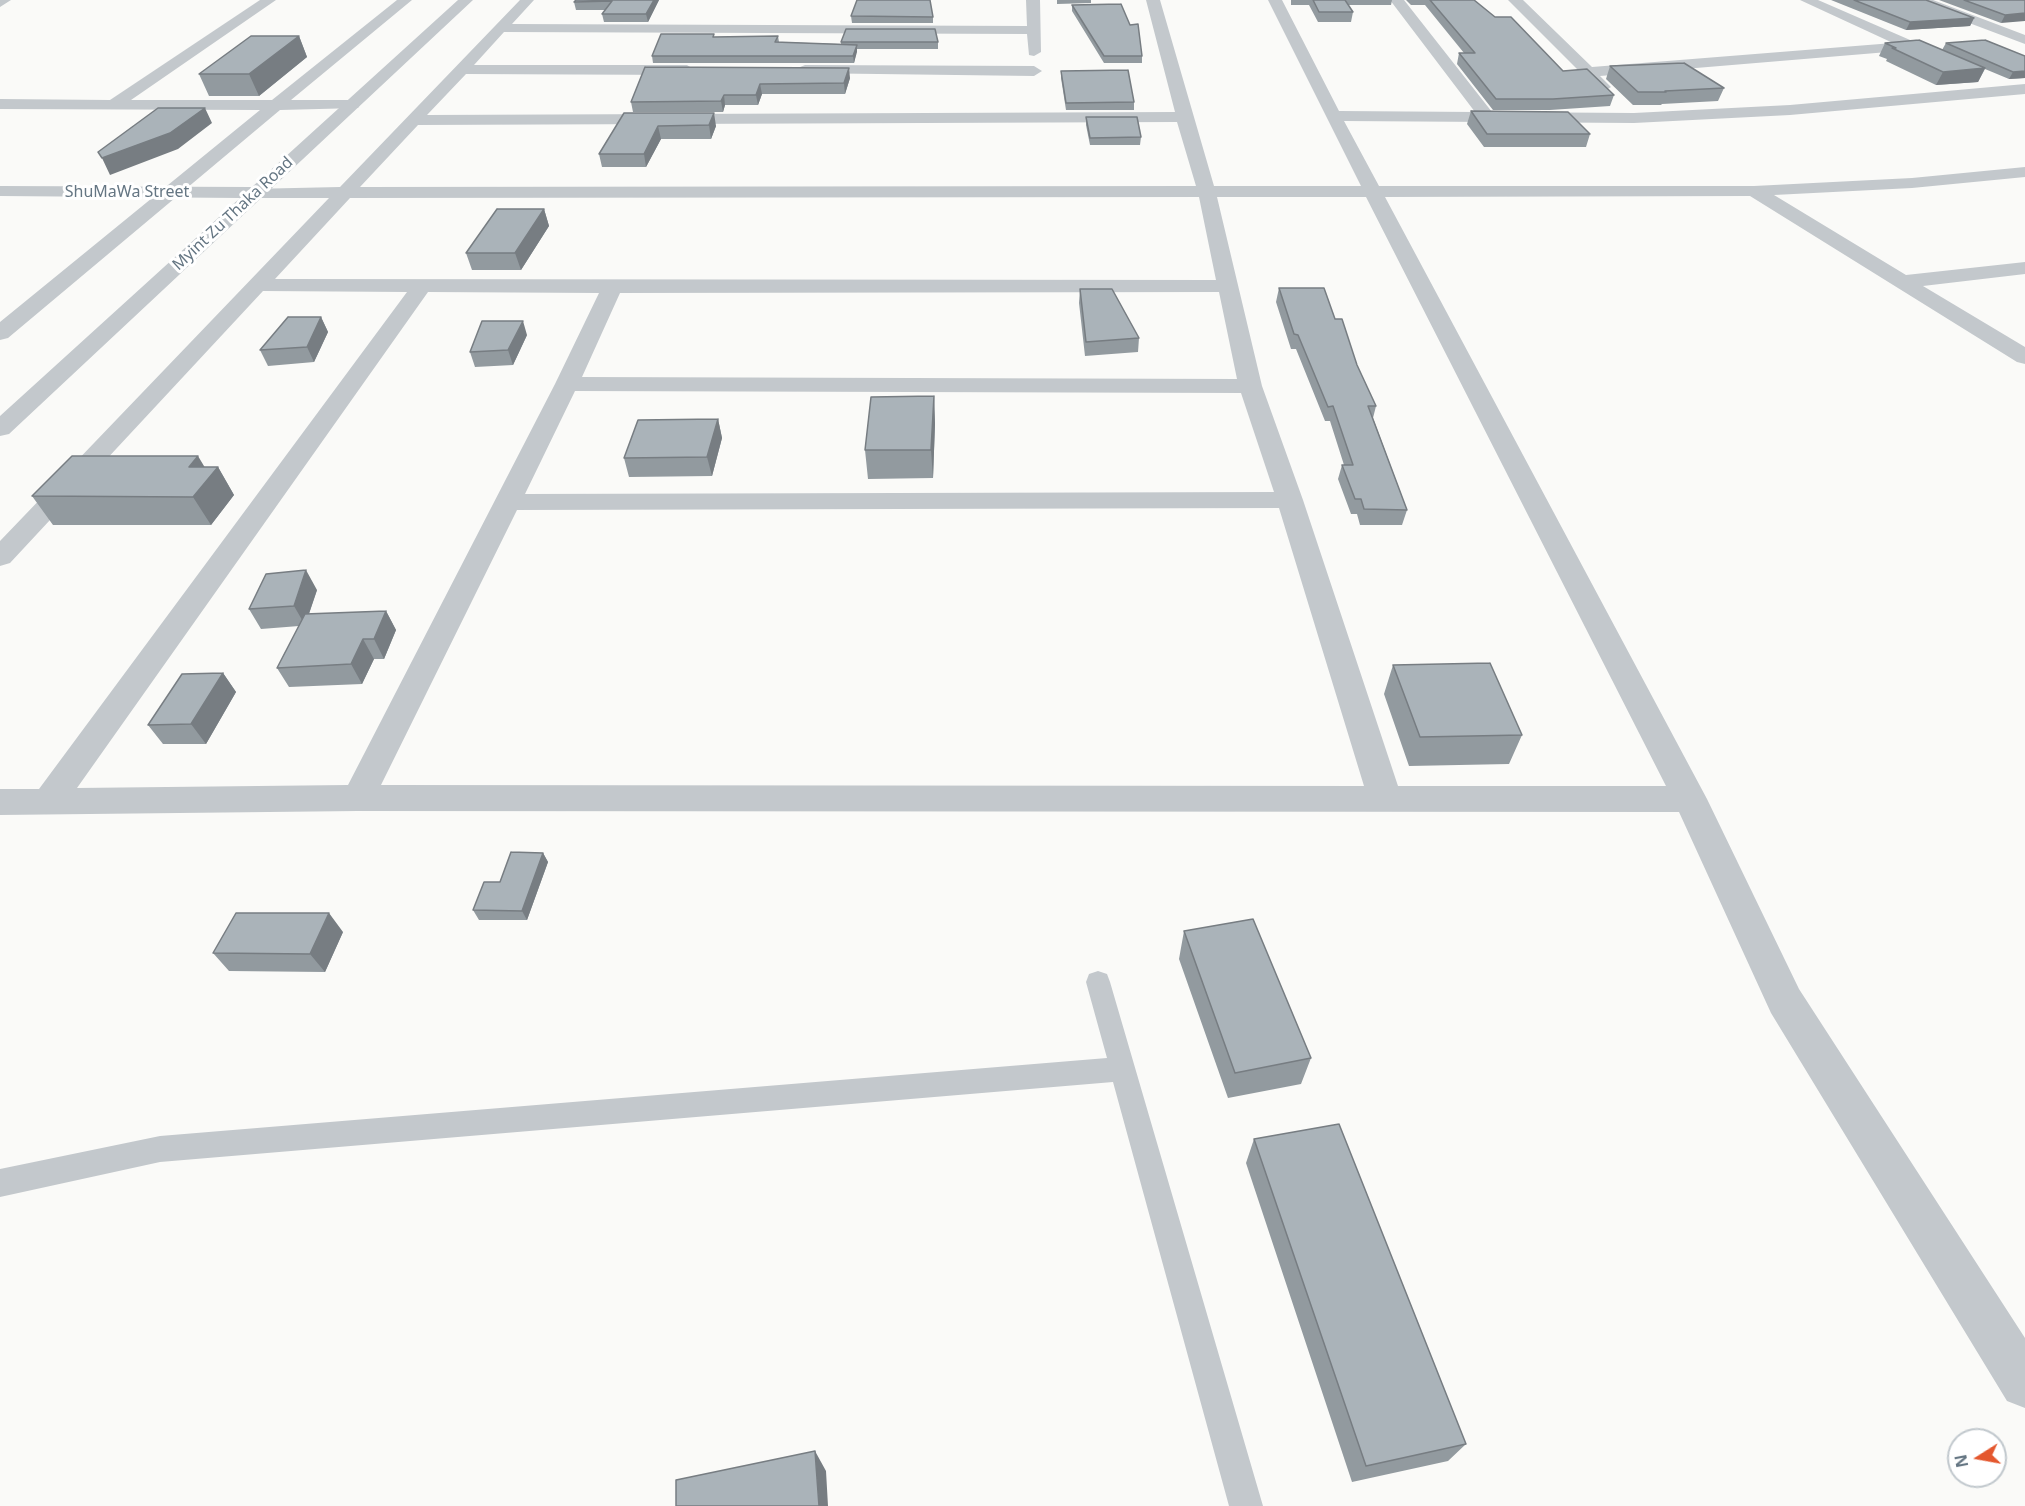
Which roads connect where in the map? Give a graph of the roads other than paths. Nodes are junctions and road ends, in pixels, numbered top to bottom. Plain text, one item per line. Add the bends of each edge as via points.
1 (4, 0) edge
2 (269, 0) edge
3 (405, 0) edge
4 (466, 0) edge
5 (527, 0) edge
6 (1033, 0) edge
7 (1154, 0) edge
8 (1275, 0) edge
9 (1397, 0) edge
10 (1515, 0) edge
11 (1808, 0) edge
12 (1921, 0) edge
13 (0, 3) edge
14 (501, 28) junction
15 (1034, 30) junction
16 (2025, 40) edge
17 (461, 69) junction
18 (700, 70) edge
19 (784, 70) edge
20 (1588, 72) junction
21 (1985, 77) edge
22 (2022, 91) edge
23 (0, 104) edge
24 (114, 104) junction
25 (352, 105) junction
26 (275, 106) junction
27 (1333, 116) junction
28 (1184, 117) junction
29 (1488, 118) junction
30 (1634, 118) junction
31 (414, 120) junction
32 (2025, 172) edge
33 (0, 191) edge
34 (1754, 191) junction
35 (168, 192) junction
36 (343, 192) junction
37 (255, 193) junction
38 (1207, 193) junction
39 (1373, 193) junction
40 (2025, 268) edge
41 (1902, 282) junction
42 (259, 285) junction
43 (422, 286) junction
44 (1228, 286) junction
45 (612, 287) junction
46 (10, 302) dead end
47 (39, 302) junction
48 (0, 333) edge
49 (2025, 357) edge
50 (567, 384) junction
51 (1250, 386) junction
52 (0, 429) edge
53 (1290, 500) junction
54 (506, 502) junction
55 (0, 557) edge
56 (1385, 797) junction
57 (357, 798) junction
58 (1690, 799) junction
59 (49, 801) junction
60 (0, 802) edge
61 (1098, 981) dead end
62 (1123, 1069) junction
63 (0, 1183) edge
64 (2025, 1383) edge
65 (1246, 1506) edge

1 - 13 street
2 - 24 street
3 - 26 street
4 - 25 street, Myint Zu Thaka Road
5 - 14 street
6 - 15 street
7 - 28 street
8 - 27 street
9 - 29 street
10 - 20 street
11 - 20 street via 1918,48
12 - 16 street
14 - 15 street
14 - 17 street
15 - 19 street via 1035,77
17 - 18 street
17 - 31 street
20 - 30 street
21 - 22 street
22 - 30 street
23 - 24 street
24 - 26 street
25 - 26 street
25 - 37 street, Myint Zu Thaka Road
26 - 35 street
27 - 29 street
27 - 39 street
28 - 31 street via 1036,111
28 - 38 street
29 - 30 street
31 - 36 street
32 - 34 street, ShuMaWa Street via 1912,183
33 - 35 street, ShuMaWa Street
34 - 39 street, ShuMaWa Street
34 - 41 street
35 - 37 street, ShuMaWa Street
35 - 47 street
36 - 37 street, ShuMaWa Street
36 - 38 street, ShuMaWa Street
36 - 42 street
37 - 52 street, Myint Zu Thaka Road
38 - 39 street, ShuMaWa Street
38 - 44 street
39 - 58 street
40 - 41 street
41 - 49 street
42 - 43 street
42 - 55 street
43 - 45 street
43 - 59 street
44 - 45 street
44 - 51 street
45 - 50 street
46 - 47 street
47 - 48 street
50 - 51 street
50 - 54 street
51 - 53 street
53 - 54 street
53 - 56 street
54 - 57 street
56 - 57 street
56 - 58 street
57 - 59 street
58 - 64 street via 1785,1001
59 - 60 street
61 - 62 lane
62 - 63 lane via 160,1149
62 - 65 lane

